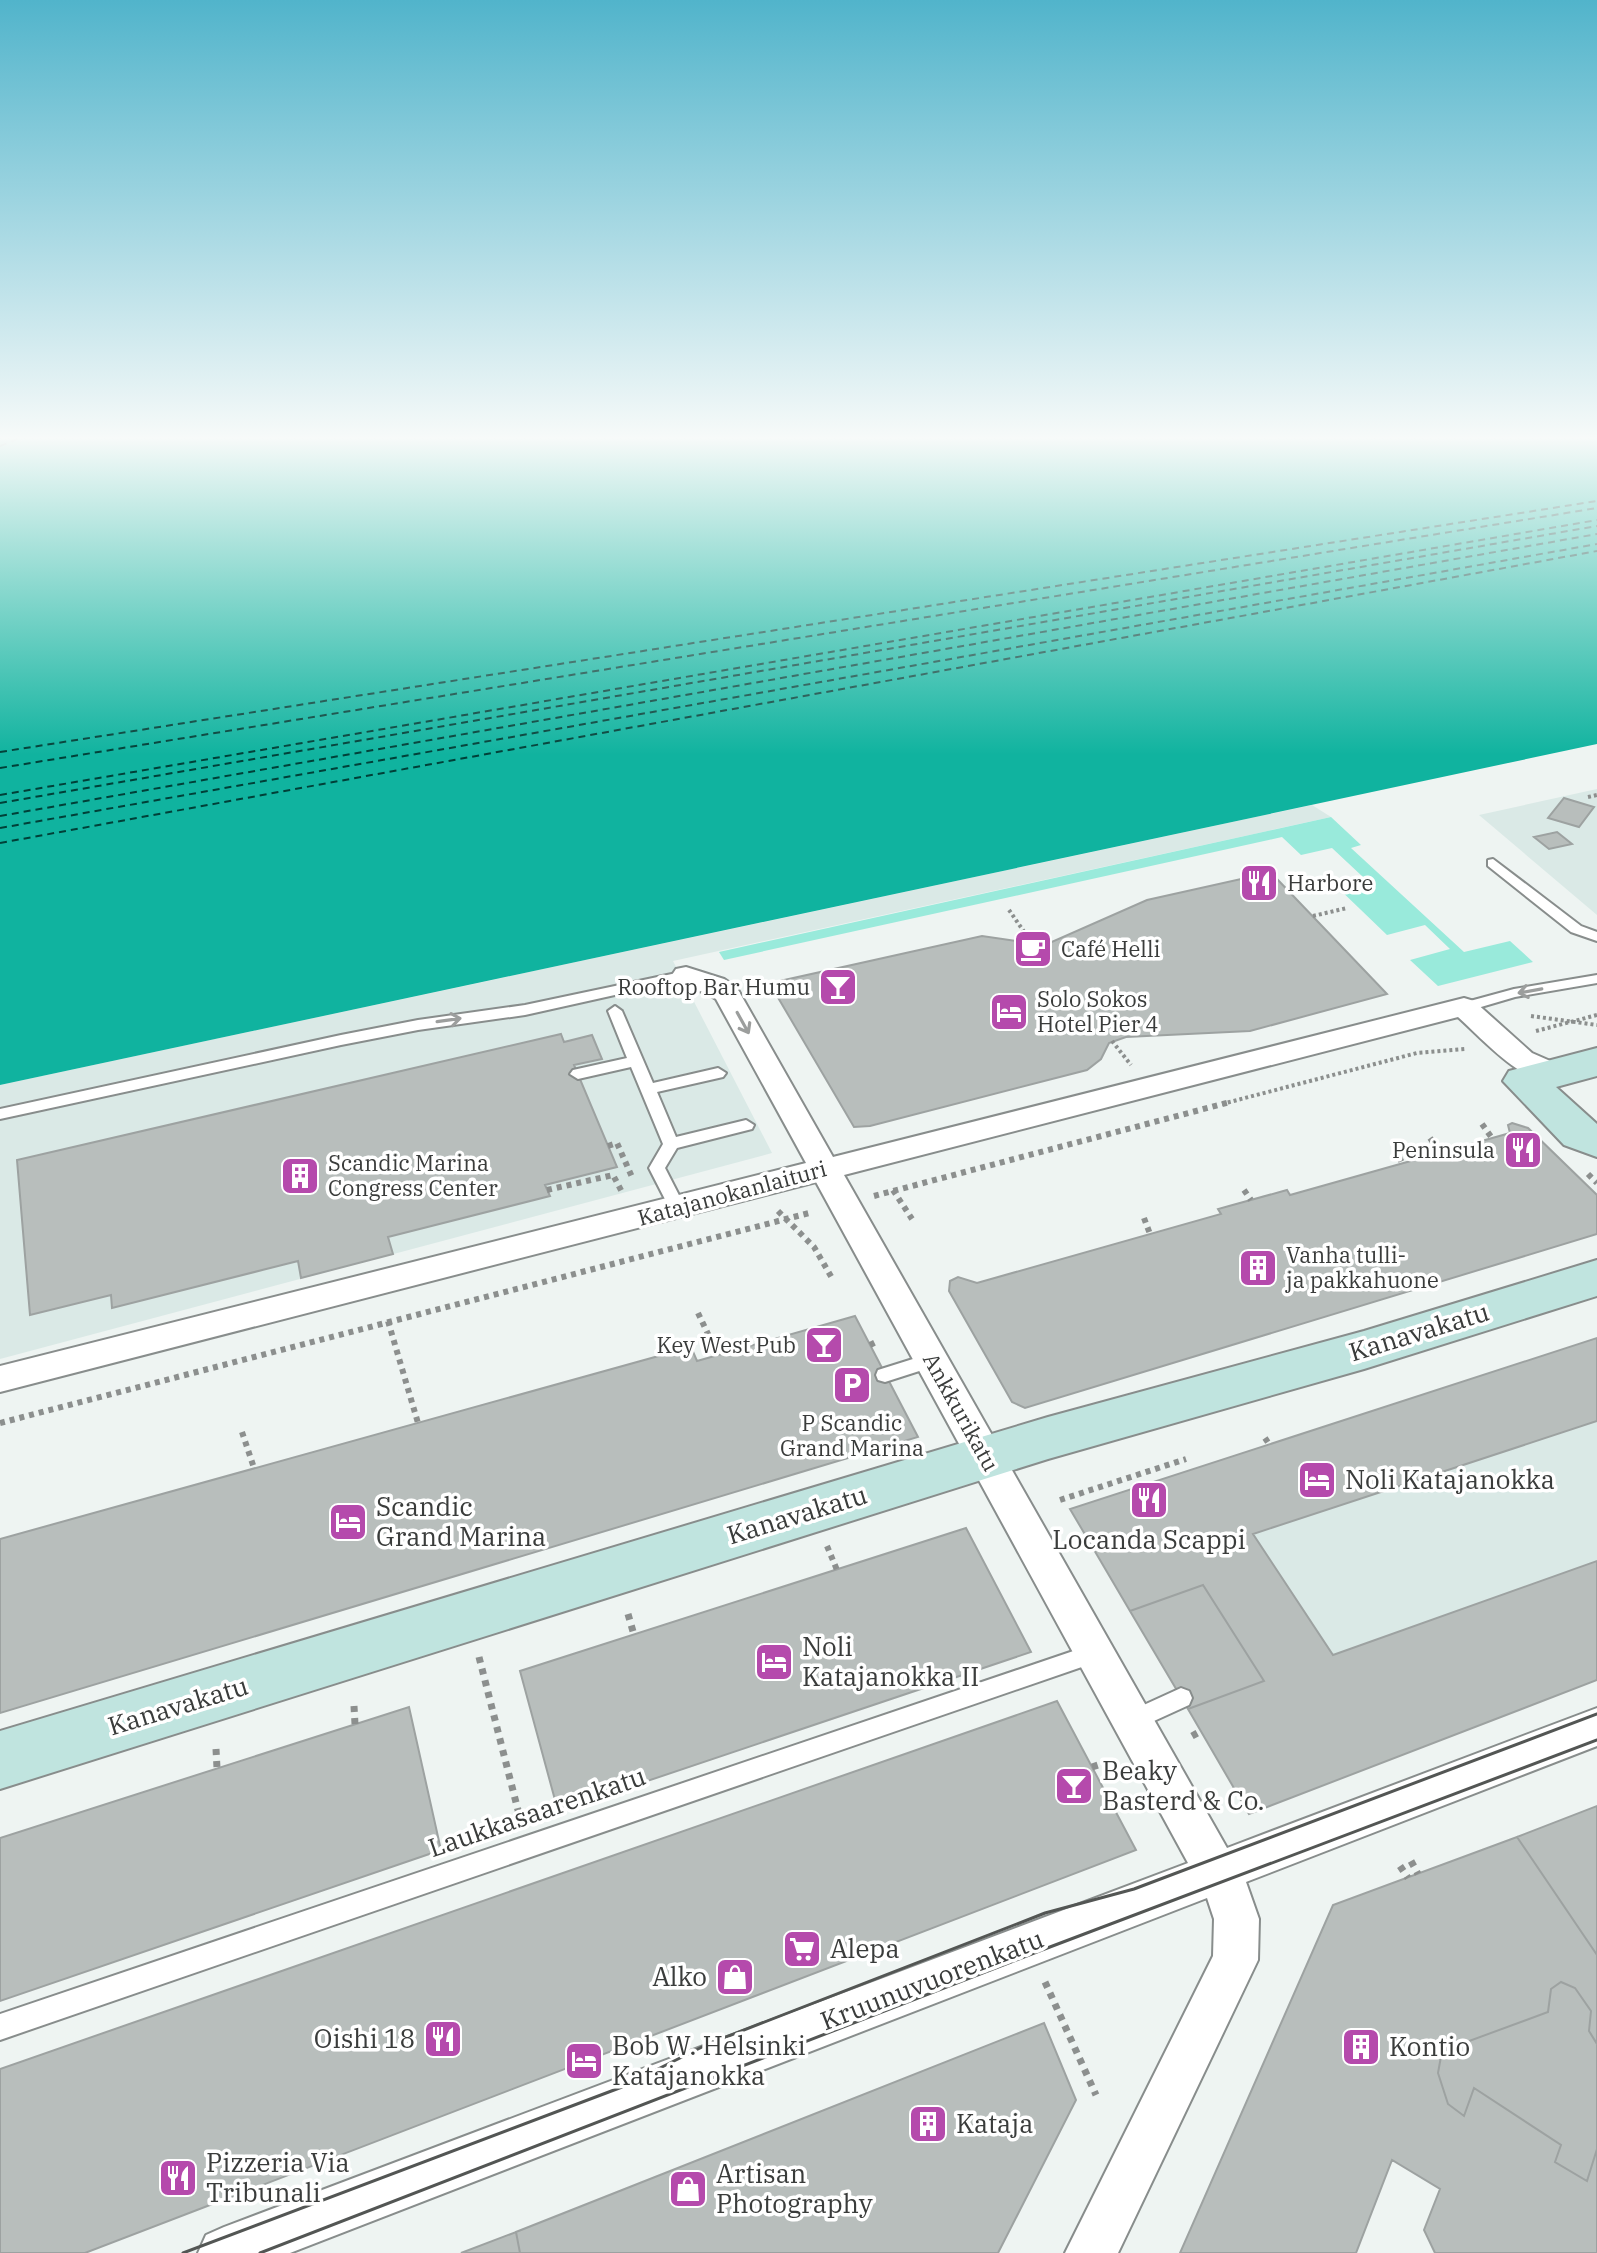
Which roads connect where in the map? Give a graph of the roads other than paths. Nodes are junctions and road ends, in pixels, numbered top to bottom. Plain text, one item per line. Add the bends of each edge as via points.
1 (1493, 863) dead end
2 (1597, 937) edge
3 (686, 975) joint
4 (1597, 979) edge
5 (1464, 1007) junction
6 (615, 1011) dead end
7 (636, 1061) junction
8 (1597, 1062) edge
9 (1533, 1072) junction
10 (718, 1073) dead end
11 (578, 1074) dead end
12 (648, 1089) junction
13 (0, 1114) edge
14 (1597, 1115) edge
15 (746, 1125) dead end
16 (1597, 1142) edge
17 (671, 1144) junction
18 (826, 1168) junction
19 (677, 1207) junction
20 (1597, 1278) edge
21 (932, 1360) junction
22 (885, 1375) dead end
23 (0, 1379) edge
24 (986, 1457) junction
25 (1094, 1653) junction
26 (1181, 1698) dead end
27 (1132, 1721) junction
28 (1597, 1727) edge
29 (0, 1760) edge
30 (1216, 1871) junction
31 (0, 2027) edge
32 (224, 2253) edge
33 (1091, 2253) edge

1 - 2 lane via 1576,929
13 -> 3 lane via 373,1033 525,1010
3 -> 18 street, Ankkurikatu via 727,994
4 -> 5 lane
5 - 9 street
5 - 18 street, Katajanokanlaituri
6 - 7 lane
7 - 11 lane
7 - 12 lane
8 - 9 main road
9 - 14 main road
9 - 16 main road via 1580,1134
10 - 12 lane
12 - 17 lane
15 - 17 lane
17 - 19 lane via 657,1168
18 - 19 street, Katajanokanlaituri
18 - 21 street, Ankkurikatu
19 - 23 street, Katajanokanlaituri
20 - 24 main road, Kanavakatu
21 - 22 lane
21 - 24 street, Ankkurikatu
24 - 25 street, Ankkurikatu
24 - 29 main road, Kanavakatu
25 - 27 street, Ankkurikatu
25 - 31 lane, Laukkasaarenkatu
26 - 27 lane
27 - 30 street, Ankkurikatu
28 - 30 street, Kruunuvuorenkatu
30 - 32 street, Kruunuvuorenkatu
30 - 33 street, Ankkurikatu via 1239,1921 1240,1941 1226,1980

